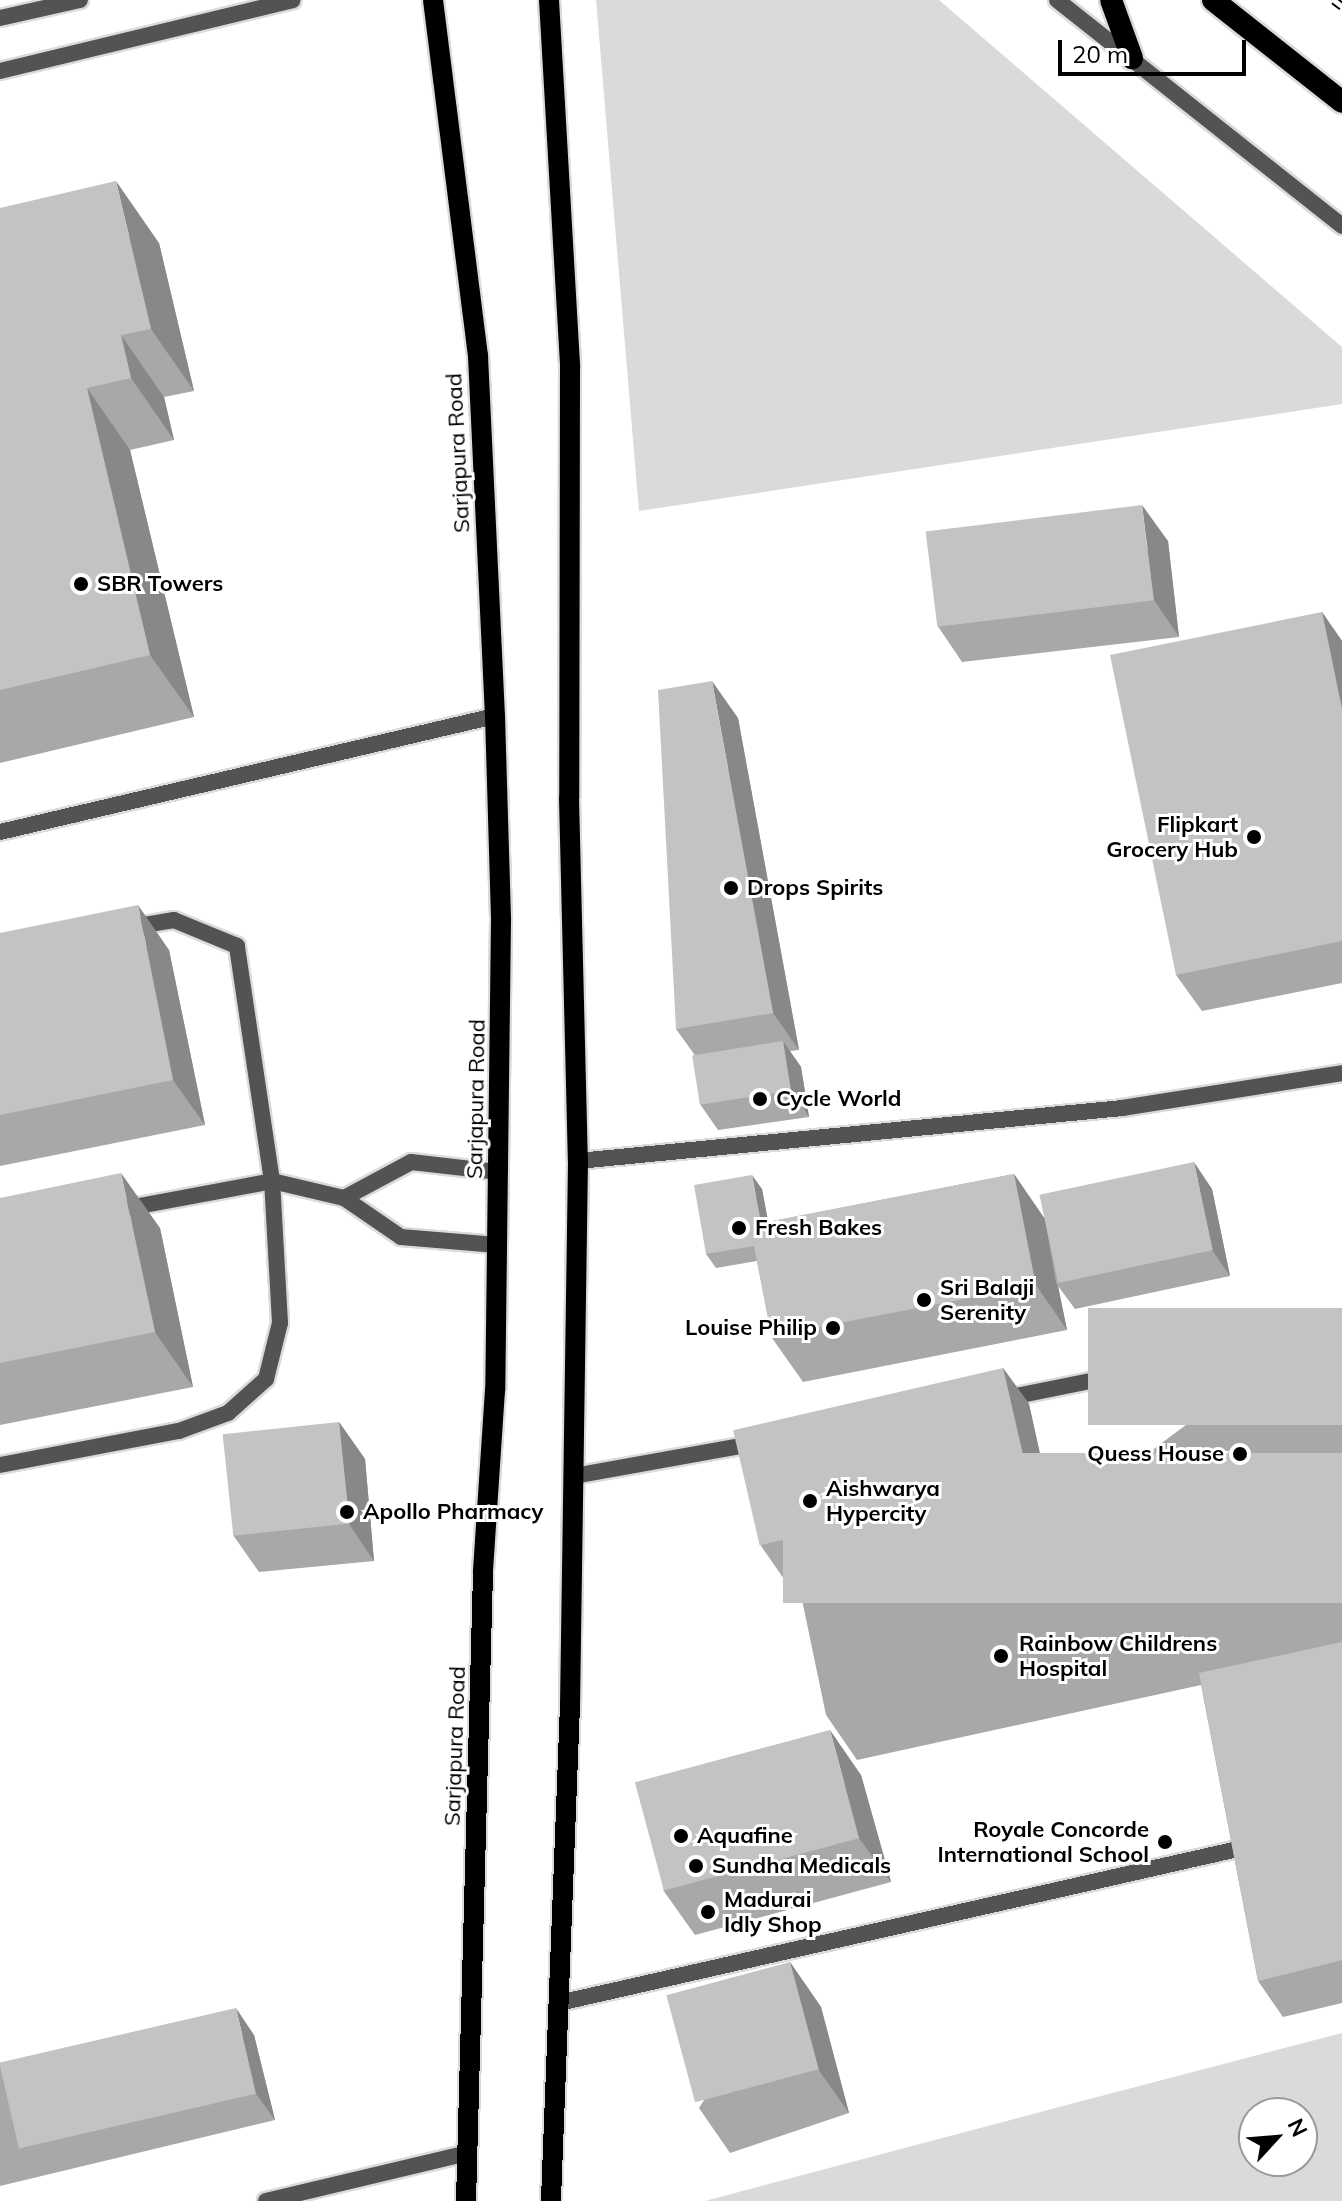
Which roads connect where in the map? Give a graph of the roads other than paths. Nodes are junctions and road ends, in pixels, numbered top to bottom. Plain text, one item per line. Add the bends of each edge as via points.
1 (80, 0) edge
2 (293, 0) edge
3 (433, 0) edge
4 (549, 0) edge
5 (1057, 0) edge
6 (1111, 0) edge
7 (1213, 0) edge
8 (0, 18) edge
9 (1132, 58) junction
10 (0, 71) edge
11 (1342, 102) edge
12 (1342, 226) edge
13 (495, 716) junction
14 (0, 832) edge
15 (116, 930) edge
16 (1342, 1073) edge
17 (578, 1161) junction
18 (499, 1172) junction
19 (272, 1181) junction
20 (344, 1198) junction
21 (106, 1213) edge
22 (497, 1245) junction
23 (1134, 1372) edge
24 (985, 1403) edge
25 (774, 1441) edge
26 (0, 1465) edge
27 (574, 1476) junction
28 (1251, 1846) edge
29 (559, 2003) junction
30 (467, 2153) junction
31 (266, 2201) edge
32 (466, 2201) edge
33 (551, 2201) edge

1 - 8 street
2 - 10 street
3 - 13 main road, Sarjapura Road via 478,356
4 - 17 main road via 570,367 569,798
5 - 9 street
6 - 9 highway
7 - 11 highway
9 - 12 street
13 - 14 street
13 - 18 main road, Sarjapura Road via 501,920
15 - 19 street via 174,920 237,946
16 - 17 street via 1122,1108
17 - 27 main road
18 - 20 street via 411,1162
18 - 22 main road, Sarjapura Road
19 - 20 street
19 - 21 street
19 - 26 street via 280,1323 266,1379 228,1413 179,1431
20 - 22 street via 401,1237
22 - 30 main road, Sarjapura Road
23 - 24 street
25 - 27 street
27 - 29 main road
28 - 29 street
29 - 33 main road
30 - 31 street
30 - 32 main road, Sarjapura Road

